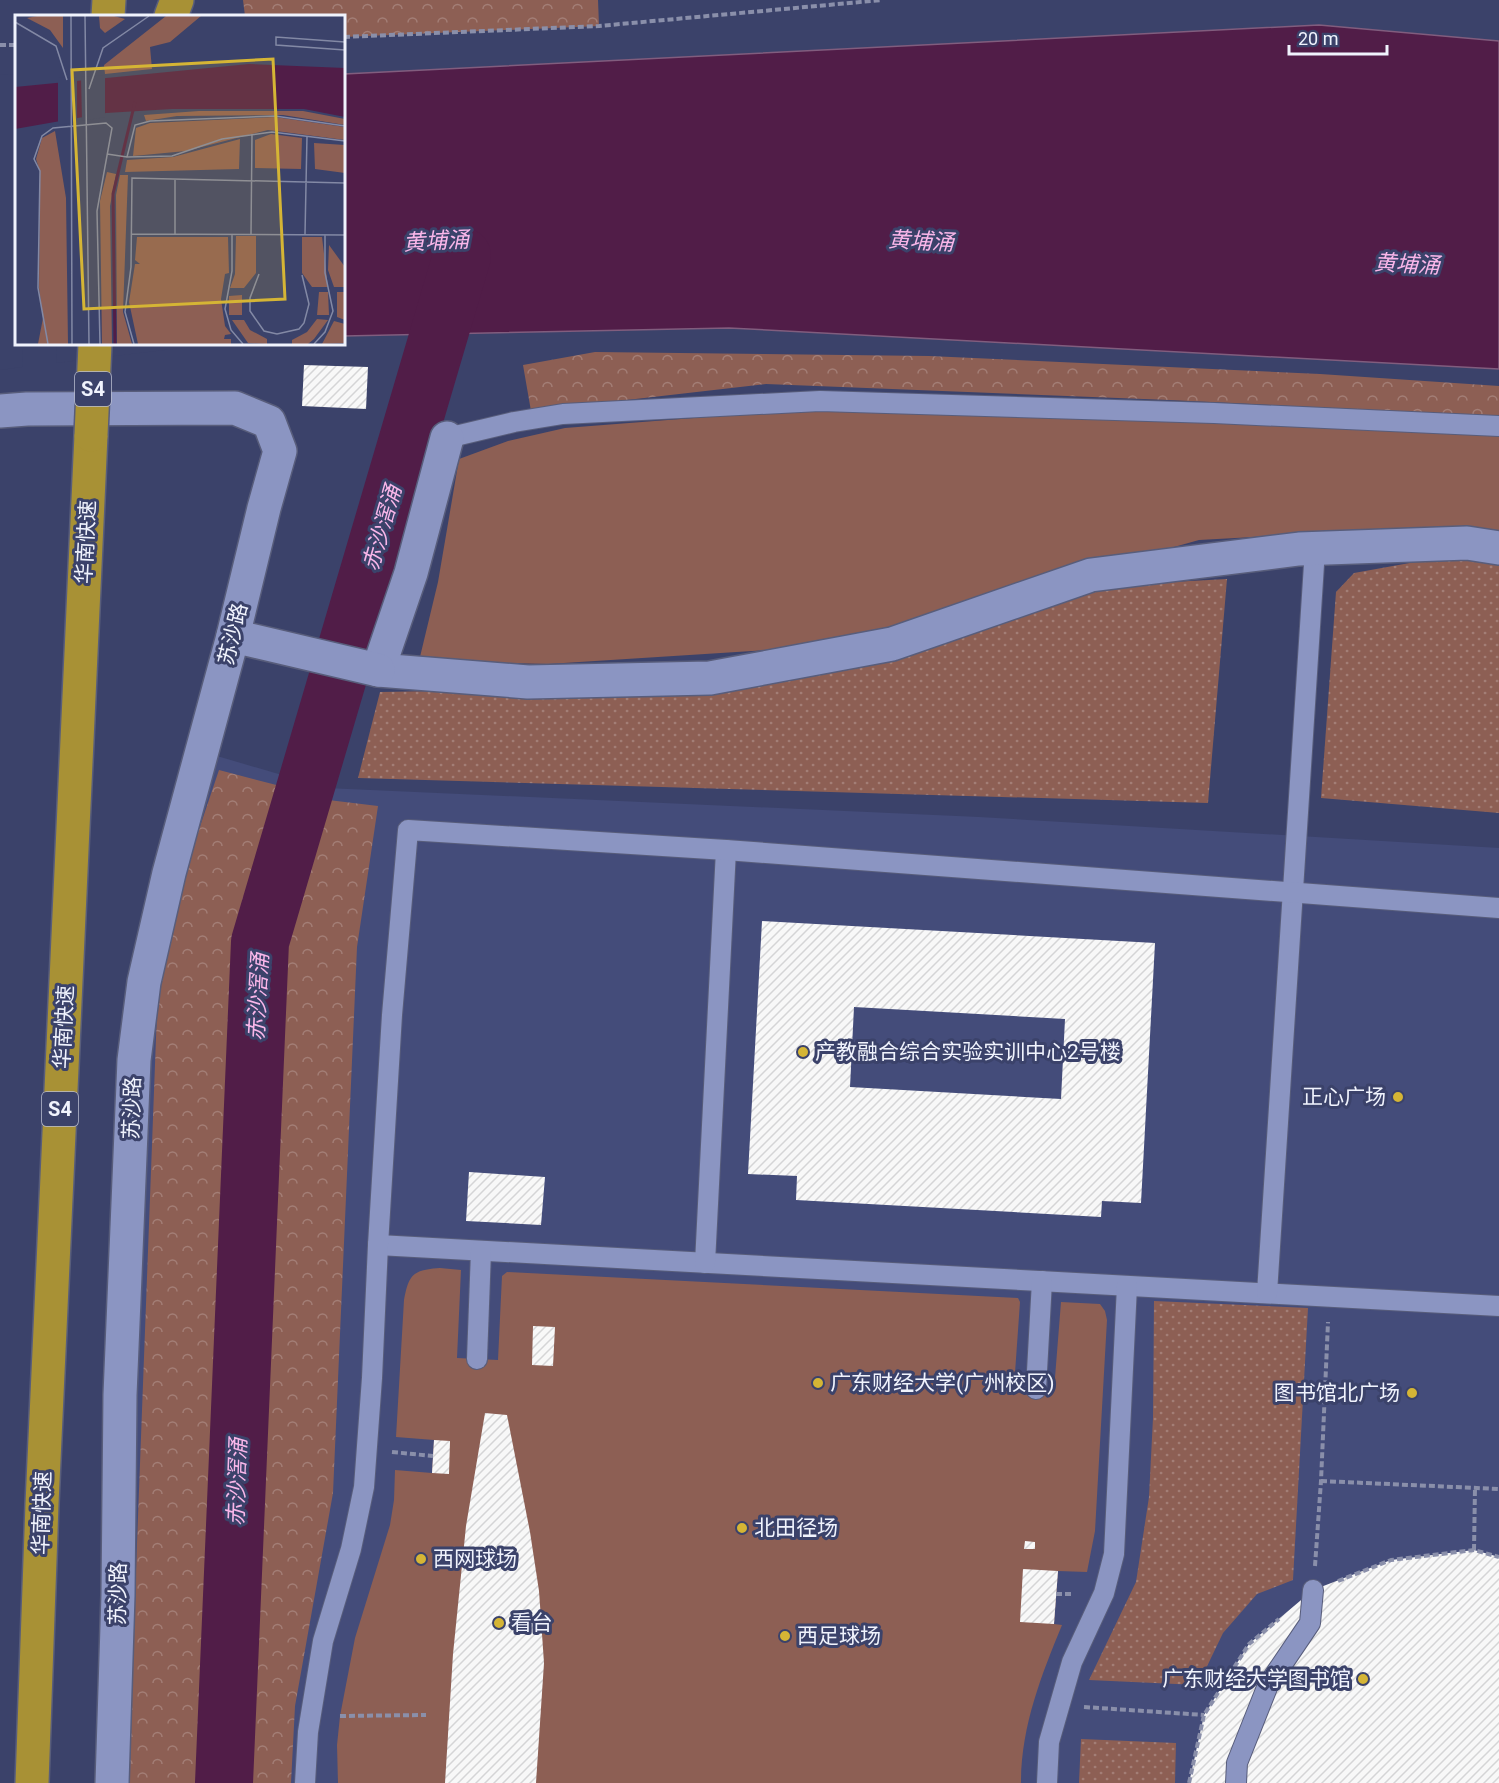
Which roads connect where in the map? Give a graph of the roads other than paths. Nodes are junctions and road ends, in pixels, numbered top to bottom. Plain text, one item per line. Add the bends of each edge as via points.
1 (95, 345) edge
2 (0, 411) edge
3 (1499, 426) edge
4 (447, 438) joint
5 (1499, 548) edge
6 (1315, 549) junction
7 (233, 636) junction
8 (378, 670) junction
9 (726, 849) junction
10 (1293, 892) junction
11 (1499, 908) edge
12 (378, 1245) junction
13 (481, 1251) junction
14 (705, 1263) junction
15 (1042, 1281) junction
16 (1127, 1286) junction
17 (1267, 1293) junction
18 (1499, 1306) edge
19 (477, 1359) dead end
20 (1036, 1389) dead end
21 (1313, 1590) road end
22 (32, 1783) edge
23 (112, 1783) edge
24 (305, 1783) edge
25 (1047, 1783) edge
26 (1236, 1783) edge

1 - 22 highway, 华南快速 / S4, bridge
2 - 7 street, 苏沙路 via 235,408 269,422 280,452
3 - 4 lane via 1202,412 820,401 563,414
4 - 8 street via 411,573
5 - 6 street via 1467,543
6 - 8 street via 1091,574 892,644 710,678 528,682
6 - 10 lane
7 - 8 street
7 - 23 street, 苏沙路 via 144,982 134,1060 120,1395
9 - 10 lane
9 - 12 lane via 408,830
9 - 14 lane
10 - 11 lane
10 - 17 lane
12 - 13 lane
12 - 24 lane via 364,1487 351,1549 323,1641 308,1732
13 - 14 lane
13 - 19 lane
14 - 15 lane
15 - 16 lane
15 - 20 lane
16 - 17 lane
16 - 25 lane via 1114,1554 1104,1593 1072,1662 1049,1742
17 - 18 lane
21 - 26 lane via 1310,1623 1268,1685 1237,1763

